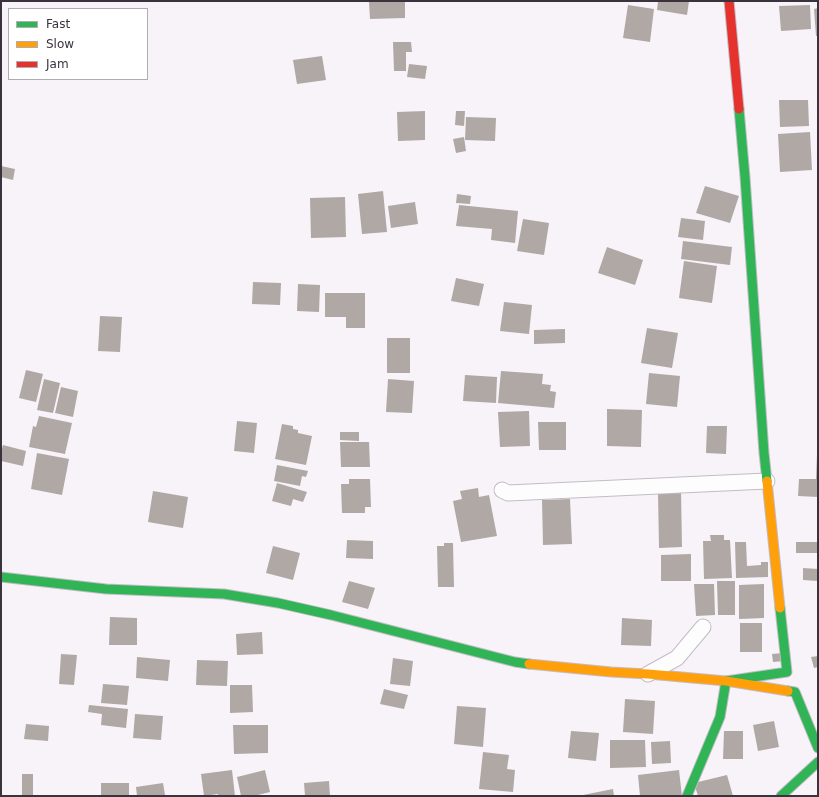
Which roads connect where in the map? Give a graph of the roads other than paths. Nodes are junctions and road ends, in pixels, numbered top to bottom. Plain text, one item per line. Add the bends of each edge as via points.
1 (729, 1) edge
2 (767, 481) junction
3 (502, 490) dead end
4 (1, 576) edge
5 (703, 627) dead end
6 (648, 674) junction
7 (726, 680) junction
8 (818, 748) edge
9 (818, 762) edge
10 (687, 796) edge
11 (781, 796) edge

1 - 2 street
2 - 3 street via 508,493
2 - 7 street via 786,672
4 - 6 street via 106,589 224,594 278,603 515,662
5 - 6 street via 677,658
6 - 7 street
7 - 8 street via 795,692
7 - 10 street via 720,717
9 - 11 street

